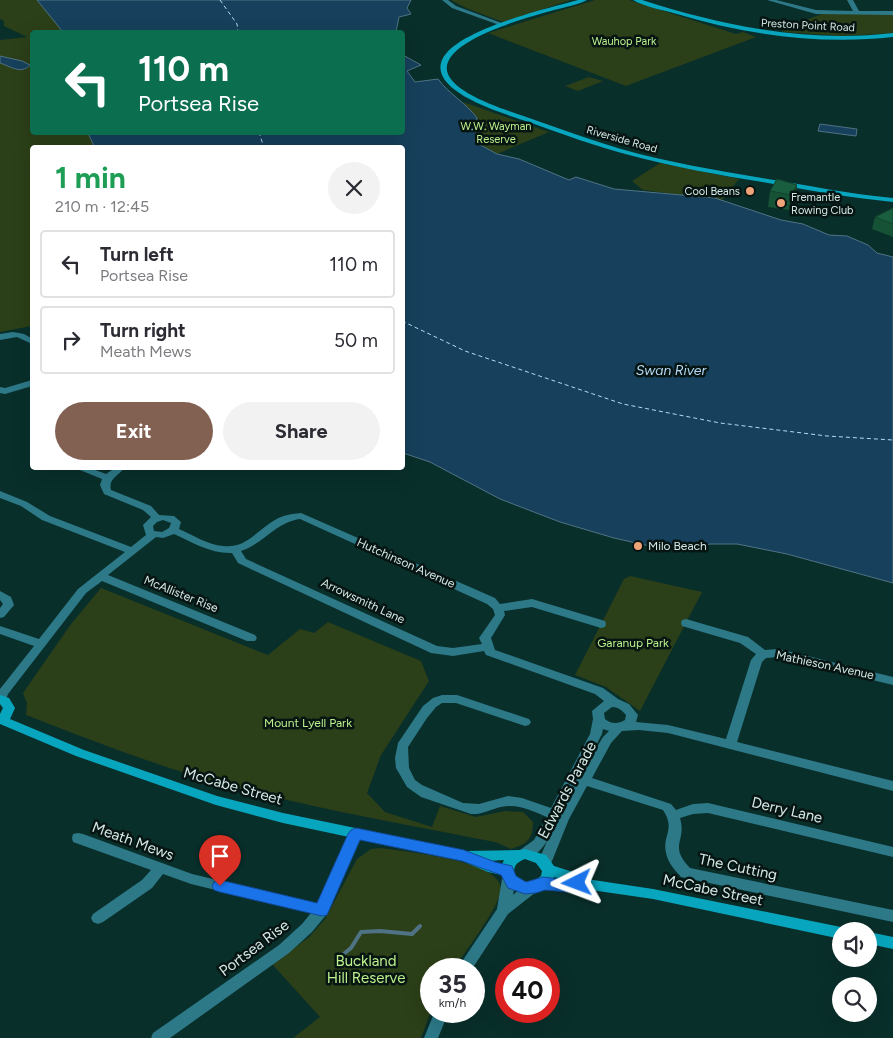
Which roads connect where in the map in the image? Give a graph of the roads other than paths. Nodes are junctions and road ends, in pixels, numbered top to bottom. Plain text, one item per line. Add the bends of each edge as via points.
1 (445, 0) edge
2 (578, 0) edge
3 (584, 0) edge
4 (636, 0) edge
5 (642, 0) edge
6 (770, 0) edge
7 (850, 0) edge
8 (559, 7) junction
9 (857, 13) junction
10 (893, 13) edge
11 (504, 25) junction
12 (893, 34) edge
13 (893, 200) edge
14 (0, 337) edge
15 (30, 341) edge
16 (30, 384) edge
17 (0, 390) edge
18 (88, 470) edge
19 (117, 470) edge
20 (107, 478) junction
21 (0, 494) edge
22 (157, 518) junction
23 (174, 530) junction
24 (154, 534) junction
25 (132, 551) junction
26 (236, 551) junction
27 (100, 576) junction
28 (0, 595) edge
29 (498, 608) junction
30 (0, 614) edge
31 (686, 623) dead end
32 (601, 624) dead end
33 (0, 630) edge
34 (251, 638) dead end
35 (41, 644) junction
36 (487, 647) junction
37 (763, 654) junction
38 (893, 681) edge
39 (587, 687) junction
40 (0, 699) edge
41 (615, 703) junction
42 (599, 714) junction
43 (632, 715) junction
44 (1, 720) edge
45 (525, 722) dead end
46 (621, 728) junction
47 (668, 730) junction
48 (730, 744) junction
49 (580, 778) junction
50 (893, 786) edge
51 (674, 815) junction
52 (558, 816) junction
53 (356, 834) junction
54 (78, 838) dead end
55 (893, 852) edge
56 (522, 855) junction
57 (464, 856) junction
58 (547, 866) junction
59 (161, 868) junction
60 (508, 875) junction
61 (577, 883) junction
62 (537, 886) junction
63 (322, 910) junction
64 (503, 910) junction
65 (893, 916) edge
66 (98, 918) dead end
67 (832, 931) edge
68 (877, 940) edge
69 (893, 943) edge
70 (471, 958) edge
71 (437, 1023) edge
72 (158, 1038) edge
73 (430, 1038) edge

1 - 11 street via 454,7
2 - 8 street
3 - 8 street
4 - 12 street, Preston Point Road via 693,18 765,33 845,38
5 - 12 street, Preston Point Road via 759,31 843,36
6 - 9 street via 816,12
7 - 9 street
8 - 11 street
9 - 10 street
11 - 13 street, Riverside Road via 472,36 457,45 445,59 443,70 448,80 474,99 589,141 674,164
14 - 15 street via 22,335
16 - 17 street
18 - 20 street
19 - 20 street
20 - 22 street via 107,492 148,508
21 - 25 street via 46,518
22 - 23 street via 174,519 177,524
22 - 24 street via 148,525 148,530
23 - 24 street via 163,535
23 - 26 street via 223,550
24 - 25 street
25 - 27 street
26 - 29 street, Hutchinson Avenue via 245,548 282,519 301,516 491,601
26 - 36 street, Arrowsmith Lane via 242,561 435,650 453,652
27 - 34 street, McAllister Rise
27 - 35 street via 82,591
28 - 30 street via 9,605
29 - 32 street via 532,603
29 - 36 street via 500,615 485,638
31 - 37 street via 744,640
33 - 35 street
35 - 40 street
36 - 39 street via 490,652
37 - 38 street, Mathieson Avenue via 779,652
37 - 48 street, Mathieson Avenue via 757,660
39 - 41 street
39 - 42 street via 596,696
40 - 44 street, McCabe Street via 9,708
41 - 42 street via 608,703
41 - 43 street via 625,706
42 - 46 street via 609,727
42 - 49 street, Edwards Parade via 596,734
43 - 46 street via 630,723
43 - 47 street
44 - 53 street, McCabe Street via 216,800
45 - 52 street via 457,699 437,701 402,746 404,776 421,792 465,808 478,809 508,801
46 - 47 street via 639,726
46 - 49 street, Edwards Parade via 606,740
47 - 48 street
48 - 50 street
49 - 51 street via 667,807
49 - 52 street, Edwards Parade
51 - 55 street, Derry Lane via 708,808
51 - 65 street, The Cutting via 677,822 671,852 676,864 686,873
52 - 56 street, Edwards Parade via 538,844
52 - 58 street, Edwards Parade
53 - 57 street, McCabe Street
53 - 63 street, Portsea Rise
54 - 59 street, Meath Mews
56 - 57 street, McCabe Street
56 - 58 street, McCabe Street via 537,856
56 - 60 street via 510,862
57 - 60 street, McCabe Street
58 - 61 street, McCabe Street
58 - 62 street via 549,875
59 - 63 street, Meath Mews via 190,879
59 - 66 street via 147,884
60 - 62 street, McCabe Street via 519,886
60 - 64 street
61 - 62 street, McCabe Street
61 - 67 street, McCabe Street via 653,894
62 - 64 street
63 - 72 street, Portsea Rise via 284,949
64 - 70 street
68 - 69 street
71 - 73 street

